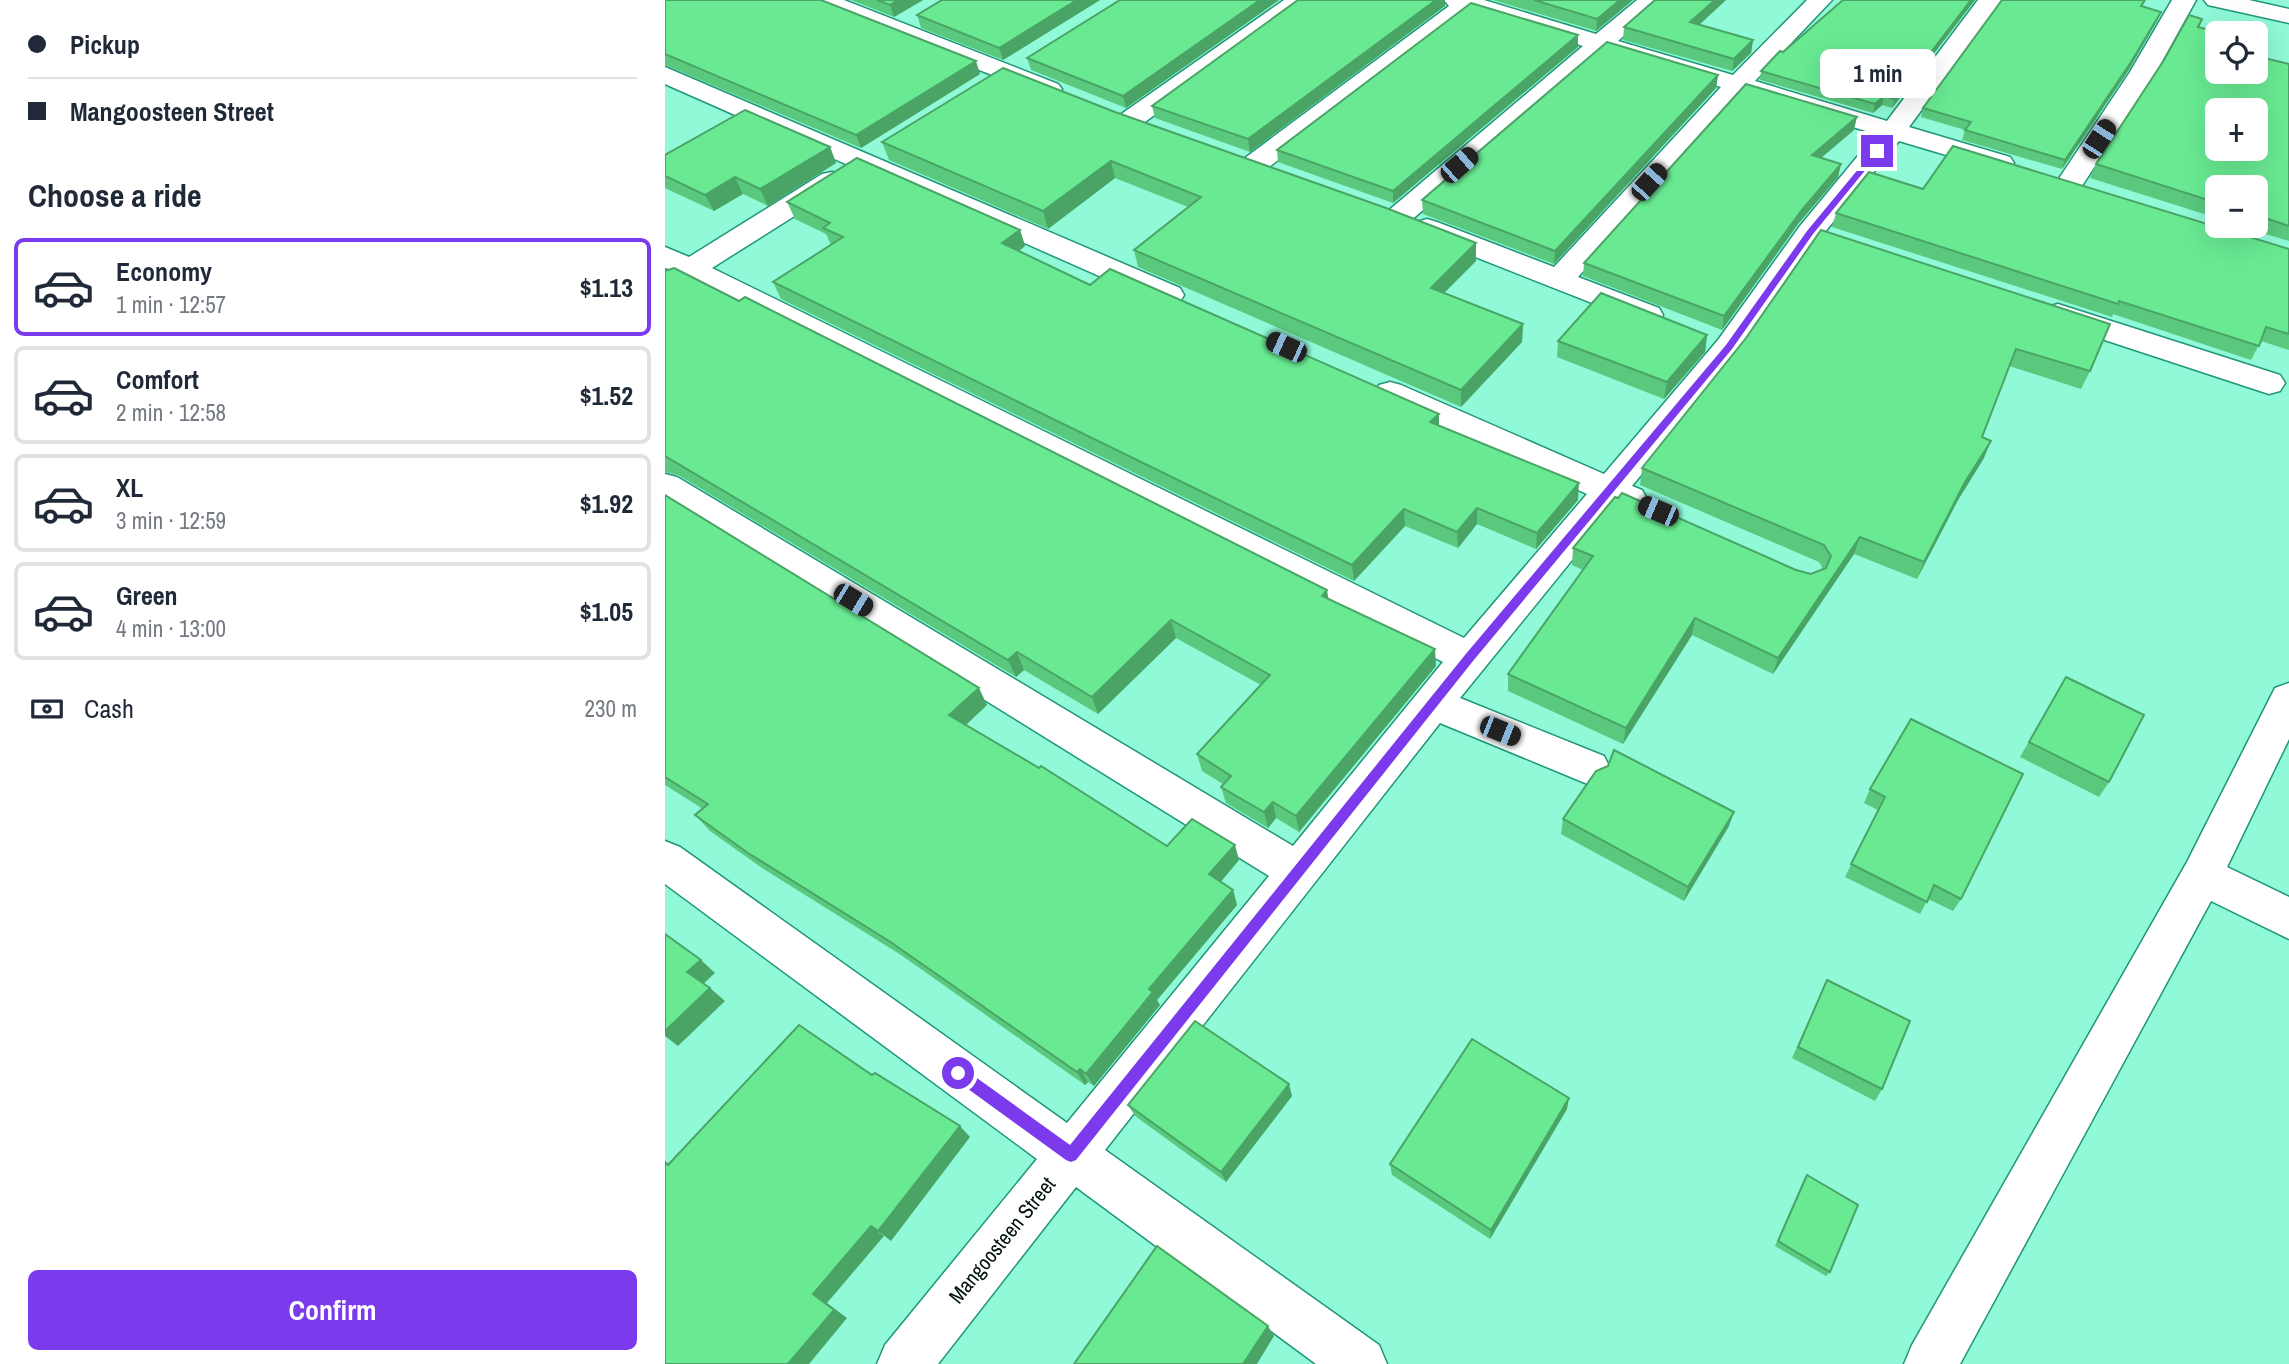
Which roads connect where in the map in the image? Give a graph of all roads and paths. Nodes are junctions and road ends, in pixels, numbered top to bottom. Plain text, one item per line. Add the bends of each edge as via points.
1 (823, 0) edge
2 (1300, 0) edge
3 (1651, 0) edge
4 (1819, 0) edge
5 (1990, 0) edge
6 (2184, 0) edge
7 (2216, 0) edge
8 (1465, 1) edge
9 (921, 14) edge
10 (2289, 16) edge
11 (897, 27) junction
12 (1602, 44) junction
13 (1017, 65) junction
14 (665, 75) edge
15 (1737, 85) junction
16 (982, 87) edge
17 (1067, 96) edge
18 (1129, 120) edge
19 (1893, 131) junction
20 (877, 153) junction
21 (1281, 173) edge
22 (2045, 176) junction
23 (2096, 192) edge
24 (1372, 207) edge
25 (1398, 217) junction
26 (674, 270) edge
27 (1560, 279) junction
28 (1193, 306) edge
29 (2033, 306) edge
30 (1677, 326) edge
31 (2269, 383) dead end
32 (1369, 384) edge
33 (665, 486) edge
34 (1608, 490) junction
35 (1658, 511) edge
36 (1469, 658) junction
37 (2289, 699) edge
38 (1432, 703) junction
39 (1590, 768) dead end
40 (665, 860) edge
41 (1299, 871) junction
42 (2202, 875) junction
43 (2289, 919) edge
44 (1071, 1154) junction
45 (904, 1364) edge
46 (1360, 1364) edge
47 (1931, 1364) edge

1 - 11 street
2 - 18 street
3 - 12 street
4 - 15 street
5 - 19 street, Mangoosteen Street
6 - 22 street via 2143,72
7 - 10 street
8 - 12 street
8 - 21 street via 1243,159
9 - 11 street
11 - 13 street
12 - 15 street
12 - 25 street
13 - 16 street
13 - 17 street
14 - 20 street
15 - 19 street
15 - 27 street
19 - 22 street
19 - 34 street, Mangoosteen Street via 1823,237 1716,342
20 - 26 street
20 - 28 street
22 - 23 street
24 - 25 street
25 - 27 street
26 - 36 street
27 - 30 street
29 - 31 street
32 - 34 street
33 - 41 street
34 - 35 street
34 - 36 street, Mangoosteen Street
36 - 38 street, Mangoosteen Street
37 - 42 street
38 - 39 street
38 - 41 street, Mangoosteen Street
40 - 44 street
41 - 44 street, Mangoosteen Street
42 - 43 street
42 - 47 street
44 - 45 street, Mangoosteen Street
44 - 46 street

